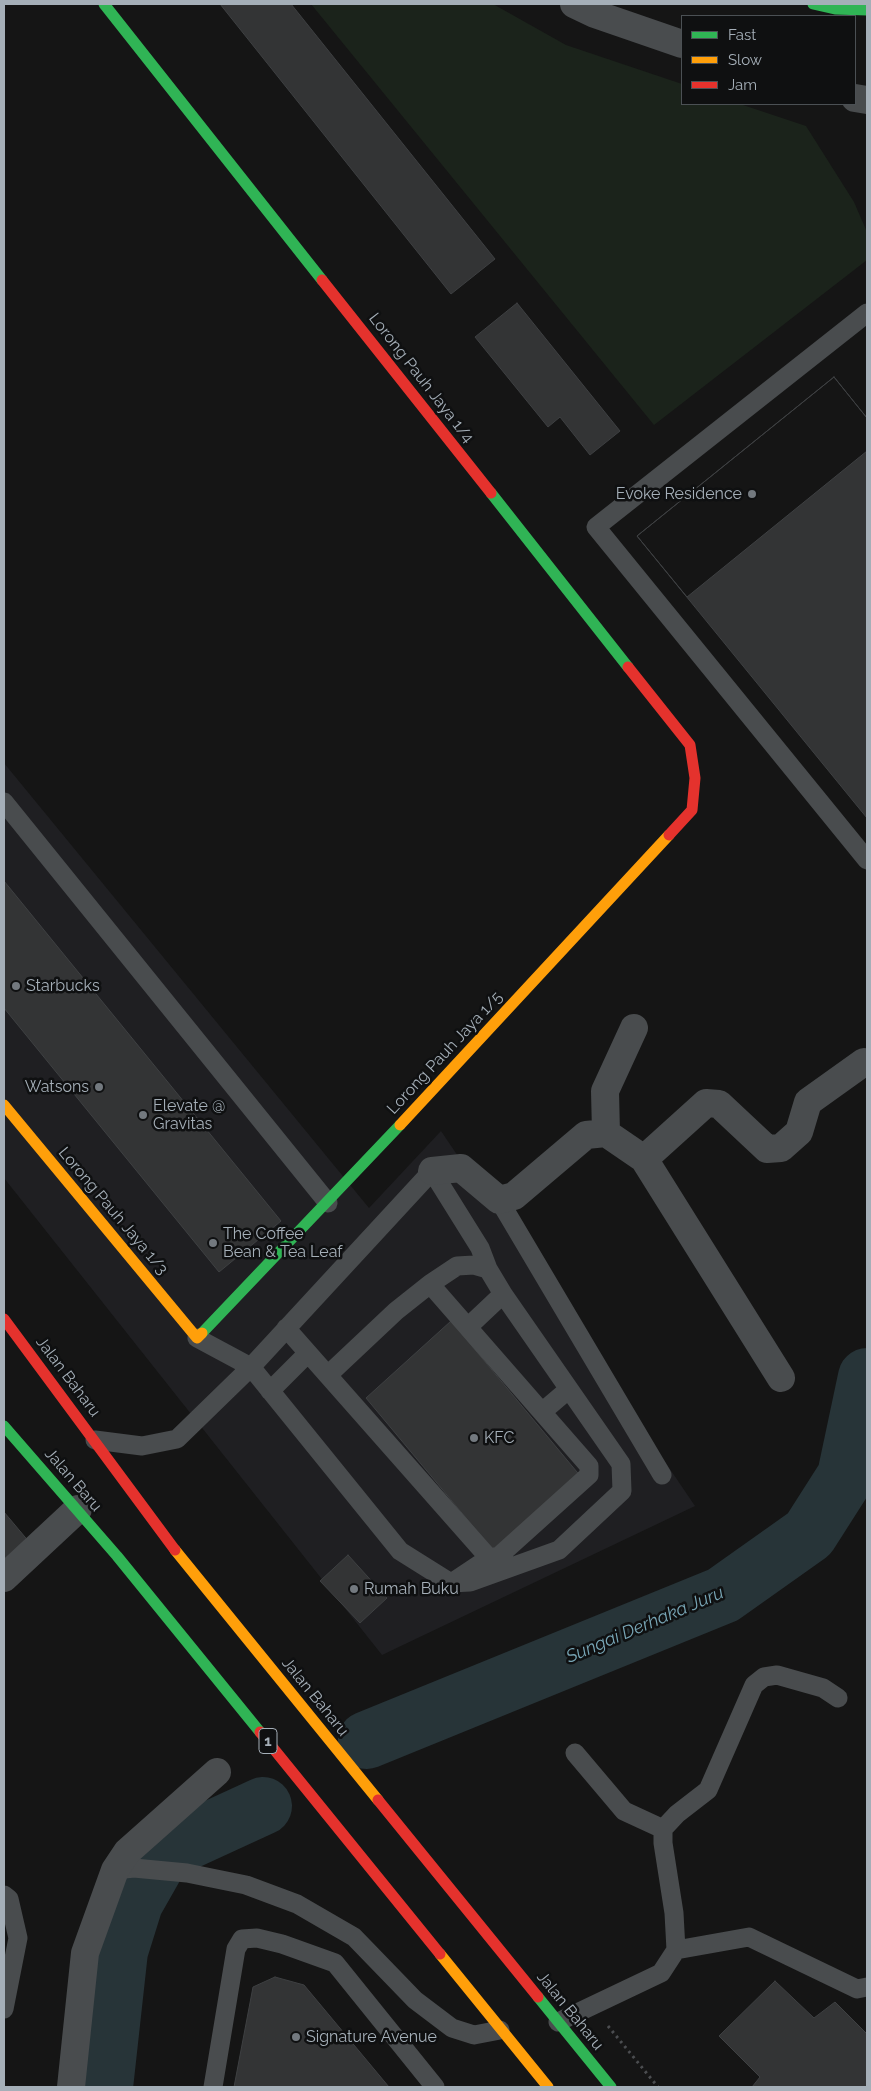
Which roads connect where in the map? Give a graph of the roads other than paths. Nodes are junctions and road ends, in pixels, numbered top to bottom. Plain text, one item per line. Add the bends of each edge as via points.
1 (104, 4) edge
2 (574, 4) edge
3 (813, 4) edge
4 (867, 10) edge
5 (681, 44) edge
6 (867, 313) edge
7 (695, 778) joint
8 (4, 802) edge
9 (867, 860) edge
10 (634, 1028) dead end
11 (864, 1062) dead end
12 (4, 1104) edge
13 (606, 1133) junction
14 (644, 1159) junction
15 (432, 1171) junction
16 (499, 1200) junction
17 (328, 1203) junction
18 (488, 1269) junction
19 (430, 1284) junction
20 (504, 1294) junction
21 (4, 1319) edge
22 (468, 1327) junction
23 (286, 1328) junction
24 (197, 1338) junction
25 (308, 1352) junction
26 (251, 1367) junction
27 (328, 1374) junction
28 (781, 1378) dead end
29 (570, 1389) junction
30 (270, 1391) junction
31 (542, 1412) junction
32 (4, 1426) edge
33 (95, 1440) junction
34 (662, 1475) dead end
35 (78, 1509) junction
36 (489, 1558) junction
37 (4, 1578) edge
38 (451, 1583) junction
39 (838, 1698) dead end
40 (575, 1753) dead end
41 (216, 1772) dead end
42 (663, 1829) junction
43 (124, 1869) junction
44 (4, 1895) edge
45 (676, 1950) junction
46 (867, 1988) edge
47 (4, 2009) edge
48 (558, 2022) junction
49 (500, 2030) junction
50 (71, 2087) edge
51 (213, 2087) edge
52 (435, 2087) edge
53 (548, 2087) edge
54 (611, 2087) edge

1 - 7 main road, Lorong Pauh Jaya 1/4 via 690,745
2 - 5 street
3 - 4 main road via 835,9
6 - 9 lane via 596,527
7 - 17 main road, Lorong Pauh Jaya 1/5 via 692,810
8 - 17 lane
10 - 13 street via 605,1091
11 - 14 street via 808,1102 799,1132 781,1148 767,1149 719,1104 706,1102
12 - 24 main road, Lorong Pauh Jaya 1/3
13 - 14 street
13 - 16 street via 586,1135 514,1196
14 - 28 street
15 - 16 street via 461,1168
15 - 18 lane via 480,1248
15 - 23 lane
16 - 34 lane
17 - 24 main road, Lorong Pauh Jaya 1/5
18 - 19 lane via 457,1266
18 - 20 lane
19 - 22 lane
19 - 27 lane
20 - 22 lane
20 - 29 lane
21 - 33 main road, Jalan Baharu
22 - 31 lane
23 - 25 lane
23 - 26 lane
24 - 26 lane
25 - 27 lane
25 - 30 lane
26 - 30 lane
26 - 33 lane via 177,1440 142,1446
27 - 36 lane
29 - 31 lane
29 - 38 lane via 621,1464 622,1491 559,1550 470,1582
30 - 38 lane via 400,1551
31 - 36 lane via 589,1466 589,1476 499,1556
32 - 35 main road, Jalan Baru / 1
33 - 48 main road, Jalan Baharu via 160,1531
35 - 37 street
35 - 49 main road, Jalan Baru / 1
36 - 38 lane
39 - 42 lane via 823,1688 777,1675 764,1677 754,1685 708,1790
40 - 42 lane via 624,1811
41 - 43 street via 127,1852
42 - 45 lane
43 - 49 lane via 187,1873 246,1885 297,1904 354,1937 415,2000 452,2028 474,2036
43 - 50 street via 85,1953
44 - 47 lane via 9,1899 18,1938
45 - 46 lane via 749,1937 857,1988
45 - 48 lane via 661,1973
48 - 54 main road, Jalan Baharu
49 - 53 main road, 1
51 - 52 lane via 236,1950 242,1939 257,1938 335,1963

